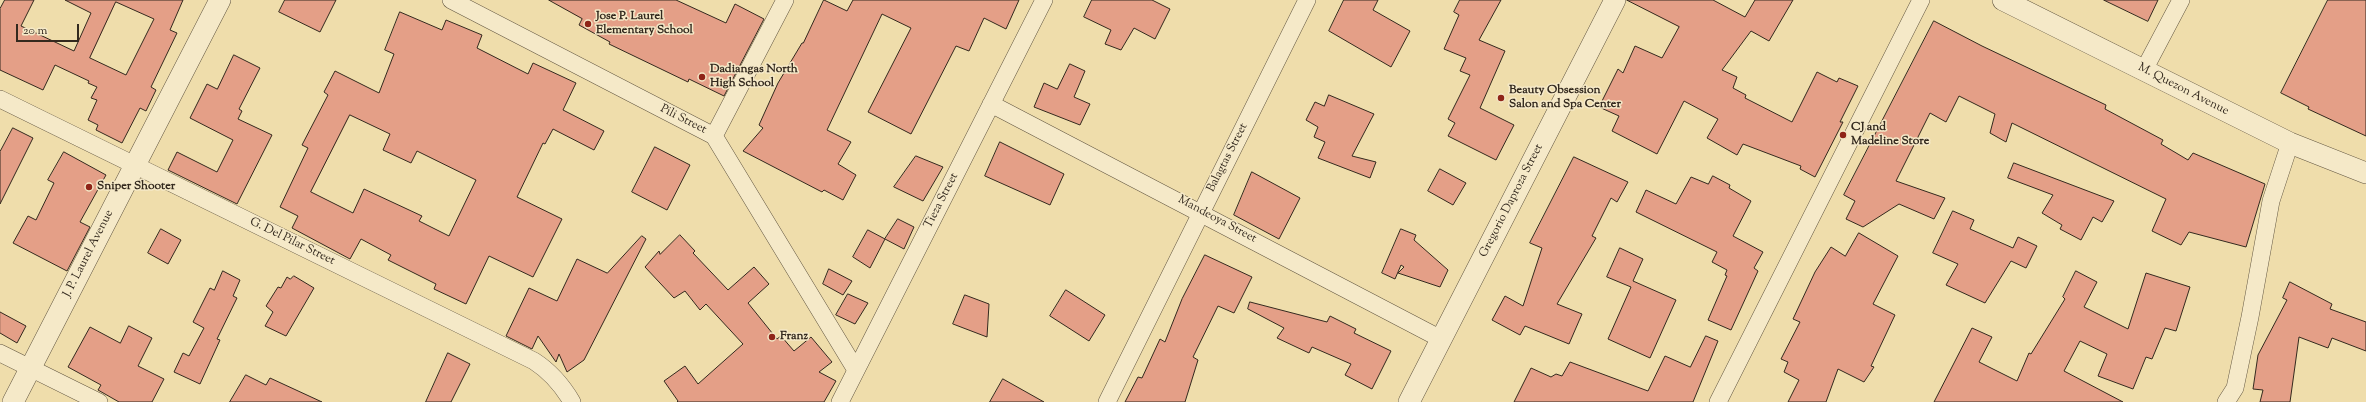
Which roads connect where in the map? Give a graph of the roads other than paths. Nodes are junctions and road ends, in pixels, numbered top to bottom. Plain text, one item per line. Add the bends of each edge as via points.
1 (220, 0) edge
2 (451, 0) edge
3 (785, 0) edge
4 (1044, 0) edge
5 (1308, 0) edge
6 (1615, 0) edge
7 (1921, 0) edge
8 (2003, 0) edge
9 (2181, 0) edge
10 (2144, 70) junction
11 (0, 99) edge
12 (991, 104) junction
13 (714, 136) junction
14 (2290, 143) junction
15 (135, 165) junction
16 (2366, 173) edge
17 (1201, 212) junction
18 (1441, 339) junction
19 (0, 353) edge
20 (30, 368) junction
21 (856, 370) junction
22 (13, 402) edge
23 (98, 402) edge
24 (572, 402) edge
25 (840, 402) edge
26 (1107, 402) edge
27 (1409, 402) edge
28 (1718, 402) edge
29 (2226, 402) edge

1 - 15 street, J. P. Laurel Avenue
2 - 13 street, Pili Street
3 - 13 street
4 - 12 street, Tieza Street
5 - 17 street, Balagtas Street
6 - 18 street, Gregorio Daproza Street
7 - 28 street
8 - 10 street, M. Quezon Avenue
9 - 10 street
10 - 14 street, M. Quezon Avenue
11 - 15 street, G. Del Pilar Street
12 - 17 street, Mandeoya Street
12 - 21 street, Tieza Street
13 - 21 street, Pili Street
14 - 16 street, M. Quezon Avenue
14 - 29 street via 2271,201 2235,388
15 - 20 street, J. P. Laurel Avenue
15 - 24 street, G. Del Pilar Street via 534,361 560,384
17 - 18 street, Mandeoya Street
17 - 26 street, Balagtas Street
18 - 27 street, Gregorio Daproza Street
19 - 20 street
20 - 22 street, J. P. Laurel Avenue
20 - 23 street
21 - 25 street, Tieza Street

